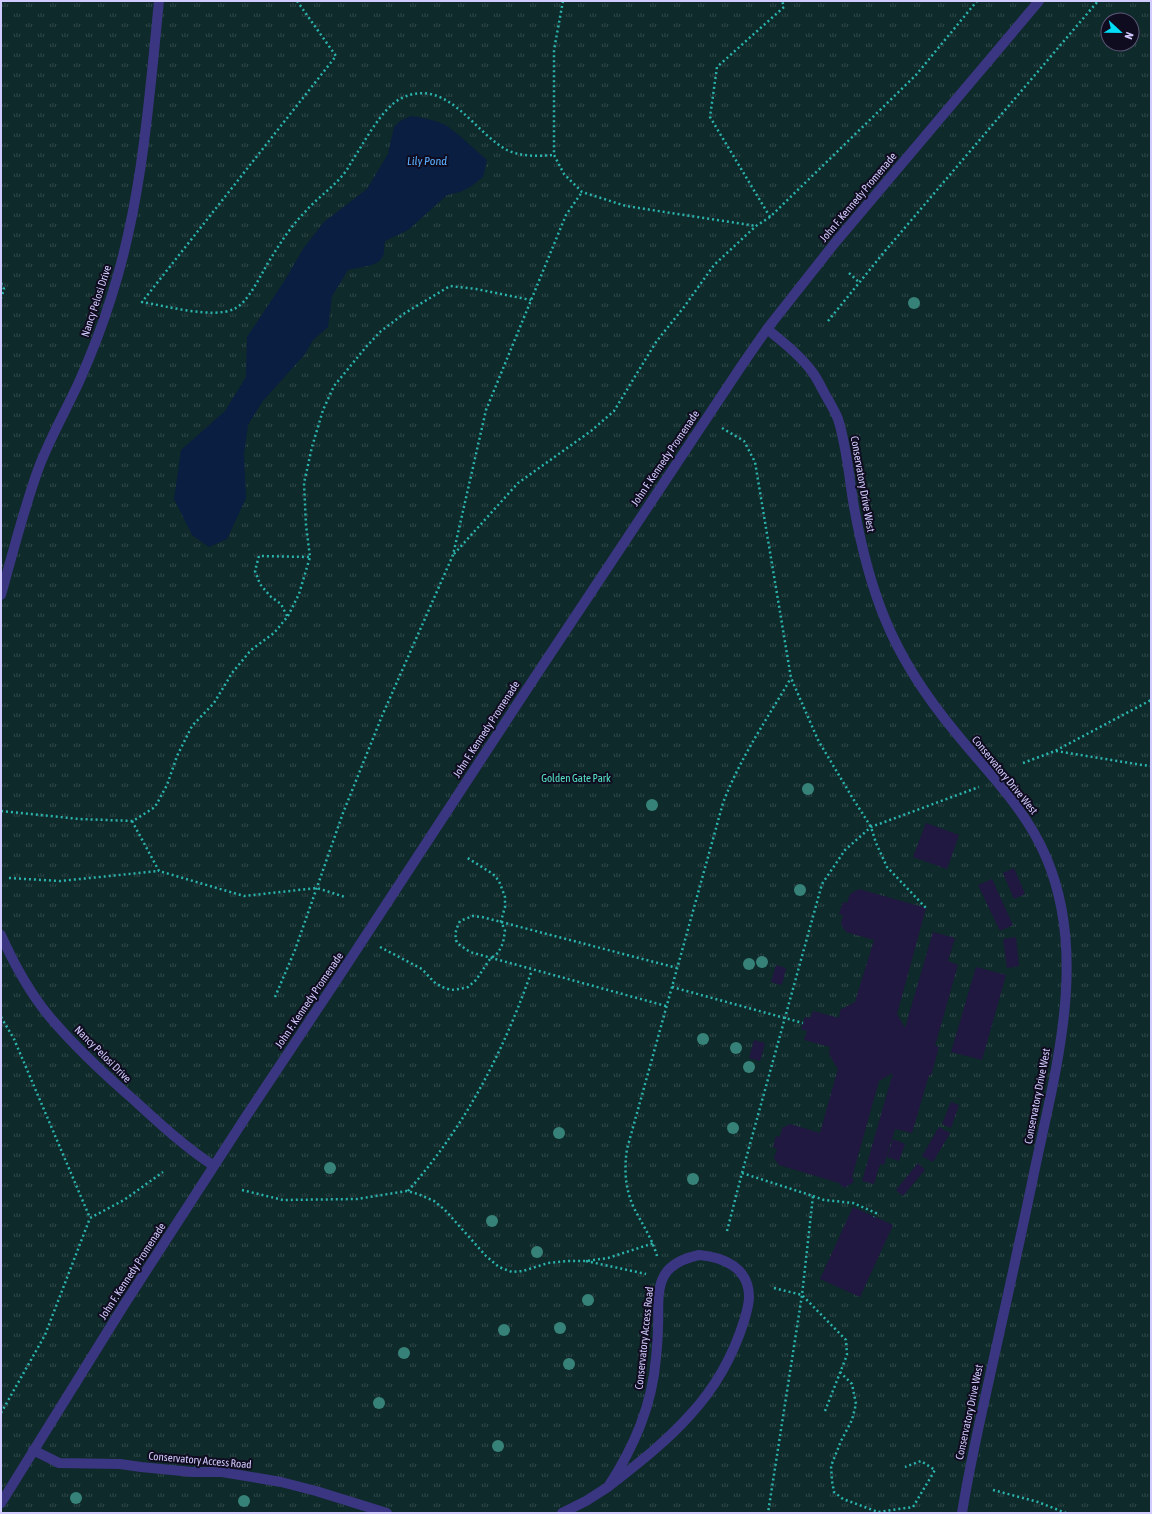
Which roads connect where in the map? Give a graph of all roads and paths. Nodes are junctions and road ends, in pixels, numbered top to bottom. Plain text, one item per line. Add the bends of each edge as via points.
1 (159, 1) edge
2 (297, 1) edge
3 (563, 1) edge
4 (782, 1) edge
5 (977, 1) edge
6 (1039, 1) edge
7 (1098, 1) edge
8 (554, 155) junction
9 (582, 192) junction
10 (770, 217) junction
11 (756, 226) junction
12 (849, 273) dead end
13 (1, 283) edge
14 (860, 283) junction
15 (1, 298) edge
16 (531, 300) junction
17 (828, 321) dead end
18 (767, 329) junction
19 (706, 419) junction
20 (453, 555) junction
21 (310, 558) junction
22 (1, 595) edge
23 (288, 616) junction
24 (791, 678) junction
25 (1151, 700) edge
26 (1055, 751) junction
27 (1022, 763) dead end
28 (1151, 766) edge
29 (981, 786) dead end
30 (1, 811) edge
31 (132, 821) junction
32 (871, 827) junction
33 (466, 857) dead end
34 (159, 870) junction
35 (9, 878) dead end
36 (317, 888) junction
37 (345, 897) dead end
38 (926, 908) dead end
39 (500, 921) junction
40 (1, 935) edge
41 (364, 940) junction
42 (490, 959) junction
43 (677, 968) junction
44 (532, 970) junction
45 (672, 988) junction
46 (275, 997) dead end
47 (666, 1006) junction
48 (1, 1016) edge
49 (784, 1017) junction
50 (803, 1023) dead end
51 (214, 1166) junction
52 (163, 1172) dead end
53 (742, 1173) junction
54 (242, 1190) dead end
55 (407, 1191) junction
56 (813, 1196) junction
57 (874, 1216) dead end
58 (90, 1218) junction
59 (727, 1231) dead end
60 (654, 1242) junction
61 (586, 1261) junction
62 (664, 1276) junction
63 (774, 1288) dead end
64 (802, 1295) junction
65 (840, 1372) junction
66 (825, 1410) dead end
67 (1, 1413) edge
68 (33, 1450) junction
69 (905, 1467) dead end
70 (608, 1487) junction
71 (993, 1490) dead end
72 (1, 1503) edge
73 (387, 1513) edge
74 (562, 1513) edge
75 (768, 1513) edge
76 (962, 1513) edge
77 (1066, 1513) edge

1 - 22 street, Nancy Pelosi Drive via 141,167 123,256 97,340 39,466
2 - 8 path via 336,56 142,302 204,313 236,309 247,297 295,224 316,200 343,176 381,117 402,98 419,93 443,98 460,109 491,139 510,151 532,157
3 - 8 path via 554,50
4 - 10 path via 784,6 717,68 710,117
5 - 10 path via 916,75
6 - 18 street, John F. Kennedy Promenade via 834,244
7 - 14 path
8 - 9 path via 564,174
9 - 11 path via 626,206
9 - 16 path via 566,215
10 - 11 path
11 - 20 path via 714,265 656,342 614,411 591,431 518,483
12 - 14 path
13 - 15 path via 4,289
14 - 17 path
16 - 20 path via 486,410
16 - 21 path via 450,286 405,313 381,331 366,347 334,386 323,410 312,447 304,483
18 - 19 street, John F. Kennedy Promenade
18 - 76 street, Conservatory Drive West via 786,344 813,373 837,416 872,585 900,653 934,705 1028,821 1047,859 1062,911 1066,980 1058,1056 1018,1252 974,1444
19 - 24 path via 744,441 755,462
19 - 41 street, John F. Kennedy Promenade via 522,695
20 - 36 path via 342,812
21 - 23 path via 299,594
21 - 23 path via 259,556 255,571 260,584 281,604
23 - 31 path via 274,633 251,650 232,673 214,704 192,726 155,807
24 - 32 path via 818,740
24 - 43 path via 746,752 730,785
25 - 26 path
26 - 27 path
26 - 28 path
29 - 32 path
30 - 31 path via 79,819
31 - 34 path
32 - 38 path via 887,867
32 - 49 path via 845,850 822,884
33 - 39 path via 483,867 498,881 505,897 505,907
34 - 35 path via 60,881
34 - 36 path via 244,896
36 - 37 path
36 - 46 path
39 - 42 path via 505,931 504,943 498,953
39 - 42 path via 473,916 460,921 456,928 457,943 470,952
39 - 43 path
40 - 51 street, Nancy Pelosi Drive via 30,989 49,1016 94,1063 165,1129
41 - 42 path via 422,969 434,982 451,990 468,987
41 - 51 street, John F. Kennedy Promenade
42 - 44 path
43 - 45 path
44 - 47 path
44 - 55 path via 513,1021 484,1082 429,1167
45 - 47 path
45 - 49 path
47 - 60 path via 624,1165 625,1180 634,1208
48 - 58 path via 14,1039
49 - 50 path
49 - 53 path
51 - 68 street, John F. Kennedy Promenade
52 - 58 path via 124,1200
53 - 56 path
53 - 59 path
54 - 55 path via 283,1200 310,1201 357,1199
55 - 61 path via 434,1201 445,1210 499,1267 512,1272 548,1263
56 - 57 path via 824,1200 853,1203 876,1213
56 - 64 path
58 - 67 path via 45,1335
60 - 61 path via 608,1258
60 - 62 path
61 - 62 path
62 - 70 street, Conservatory Access Road via 660,1294 656,1359 648,1406 631,1448
62 - 70 street, Conservatory Access Road via 673,1265 685,1258 699,1255 714,1256 739,1270 746,1283 749,1297 746,1312 733,1351 708,1394 670,1435
63 - 64 path
64 - 65 path via 846,1340 847,1355
64 - 75 path
65 - 66 path
65 - 69 path via 852,1384 856,1404 852,1420 831,1466 834,1492 843,1499 878,1512 913,1507 935,1470 921,1461
68 - 72 street, John F. Kennedy Promenade
68 - 73 street, Conservatory Access Road via 59,1463 120,1464 192,1472 222,1472 259,1478 316,1490
70 - 74 street, Conservatory Access Road
71 - 77 path via 1038,1502

